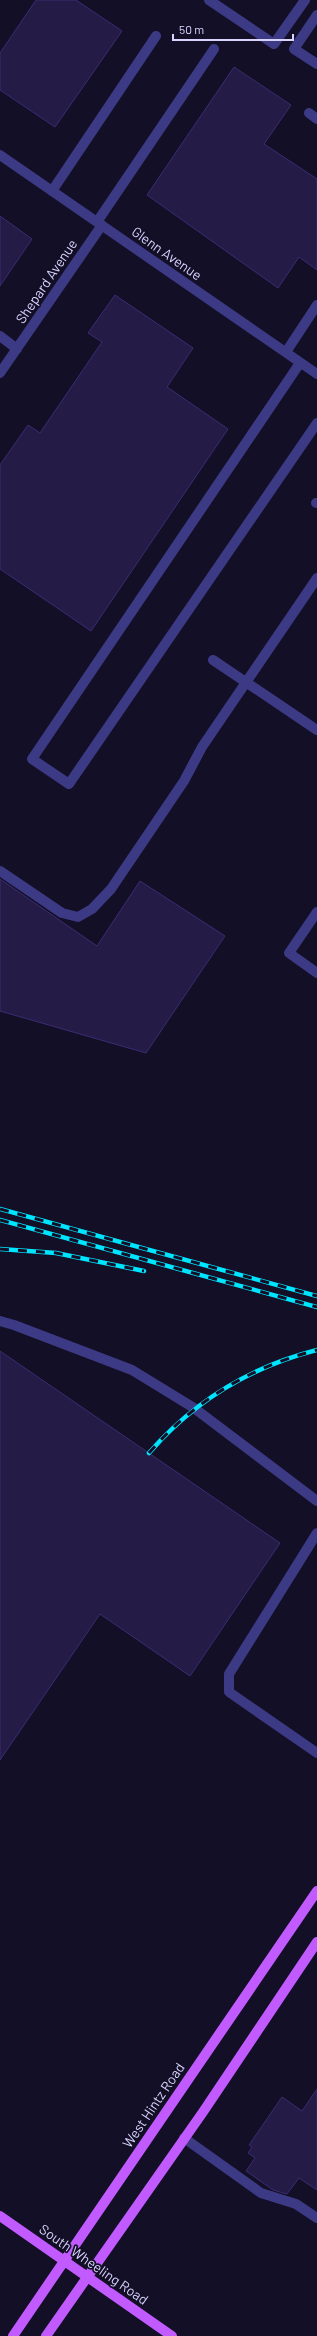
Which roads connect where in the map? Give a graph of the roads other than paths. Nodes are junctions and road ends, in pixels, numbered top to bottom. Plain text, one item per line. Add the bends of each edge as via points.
1 (209, 0) edge
2 (305, 0) edge
3 (317, 15) edge
4 (156, 36) dead end
5 (214, 49) dead end
6 (317, 64) edge
7 (0, 155) edge
8 (52, 191) junction
9 (99, 223) junction
10 (317, 305) edge
11 (0, 336) edge
12 (17, 348) junction
13 (286, 352) junction
14 (300, 363) junction
15 (0, 373) edge
16 (317, 374) edge
17 (317, 423) edge
18 (317, 578) edge
19 (213, 660) dead end
20 (246, 682) junction
21 (317, 730) edge
22 (0, 871) edge
23 (317, 912) edge
24 (317, 973) edge
25 (0, 1322) edge
26 (317, 1501) edge
27 (317, 1533) edge
28 (317, 1753) edge
29 (317, 1891) edge
30 (317, 1942) edge
31 (184, 2138) junction
32 (0, 2216) edge
33 (317, 2218) edge
34 (63, 2260) junction
35 (86, 2276) junction
36 (12, 2336) edge
37 (46, 2336) edge
38 (172, 2336) edge

1 - 2 street via 274,44
3 - 6 street via 294,49
4 - 8 street
5 - 9 street, Shepard Avenue
7 - 8 street, Glenn Avenue
8 - 9 street, Glenn Avenue
9 - 12 street, Shepard Avenue
9 - 13 street, Glenn Avenue
10 - 13 street
11 - 12 street
12 - 15 street, Shepard Avenue
13 - 14 street, Glenn Avenue
14 - 16 street, Glenn Avenue
14 - 17 street via 32,759 69,784
18 - 20 street
19 - 20 street
20 - 21 street
20 - 22 street via 202,747 184,781 111,889 92,909 78,917 62,913
23 - 24 street via 289,953
25 - 26 street via 132,1370 194,1408
27 - 28 street via 228,1674 229,1692
29 - 34 main road, West Hintz Road
30 - 31 main road
31 - 33 street via 261,2193 296,2204
31 - 35 main road
32 - 34 main road, South Wheeling Road
34 - 35 main road, South Wheeling Road
34 - 36 main road, West Hintz Road
35 - 37 main road
35 - 38 main road, South Wheeling Road

